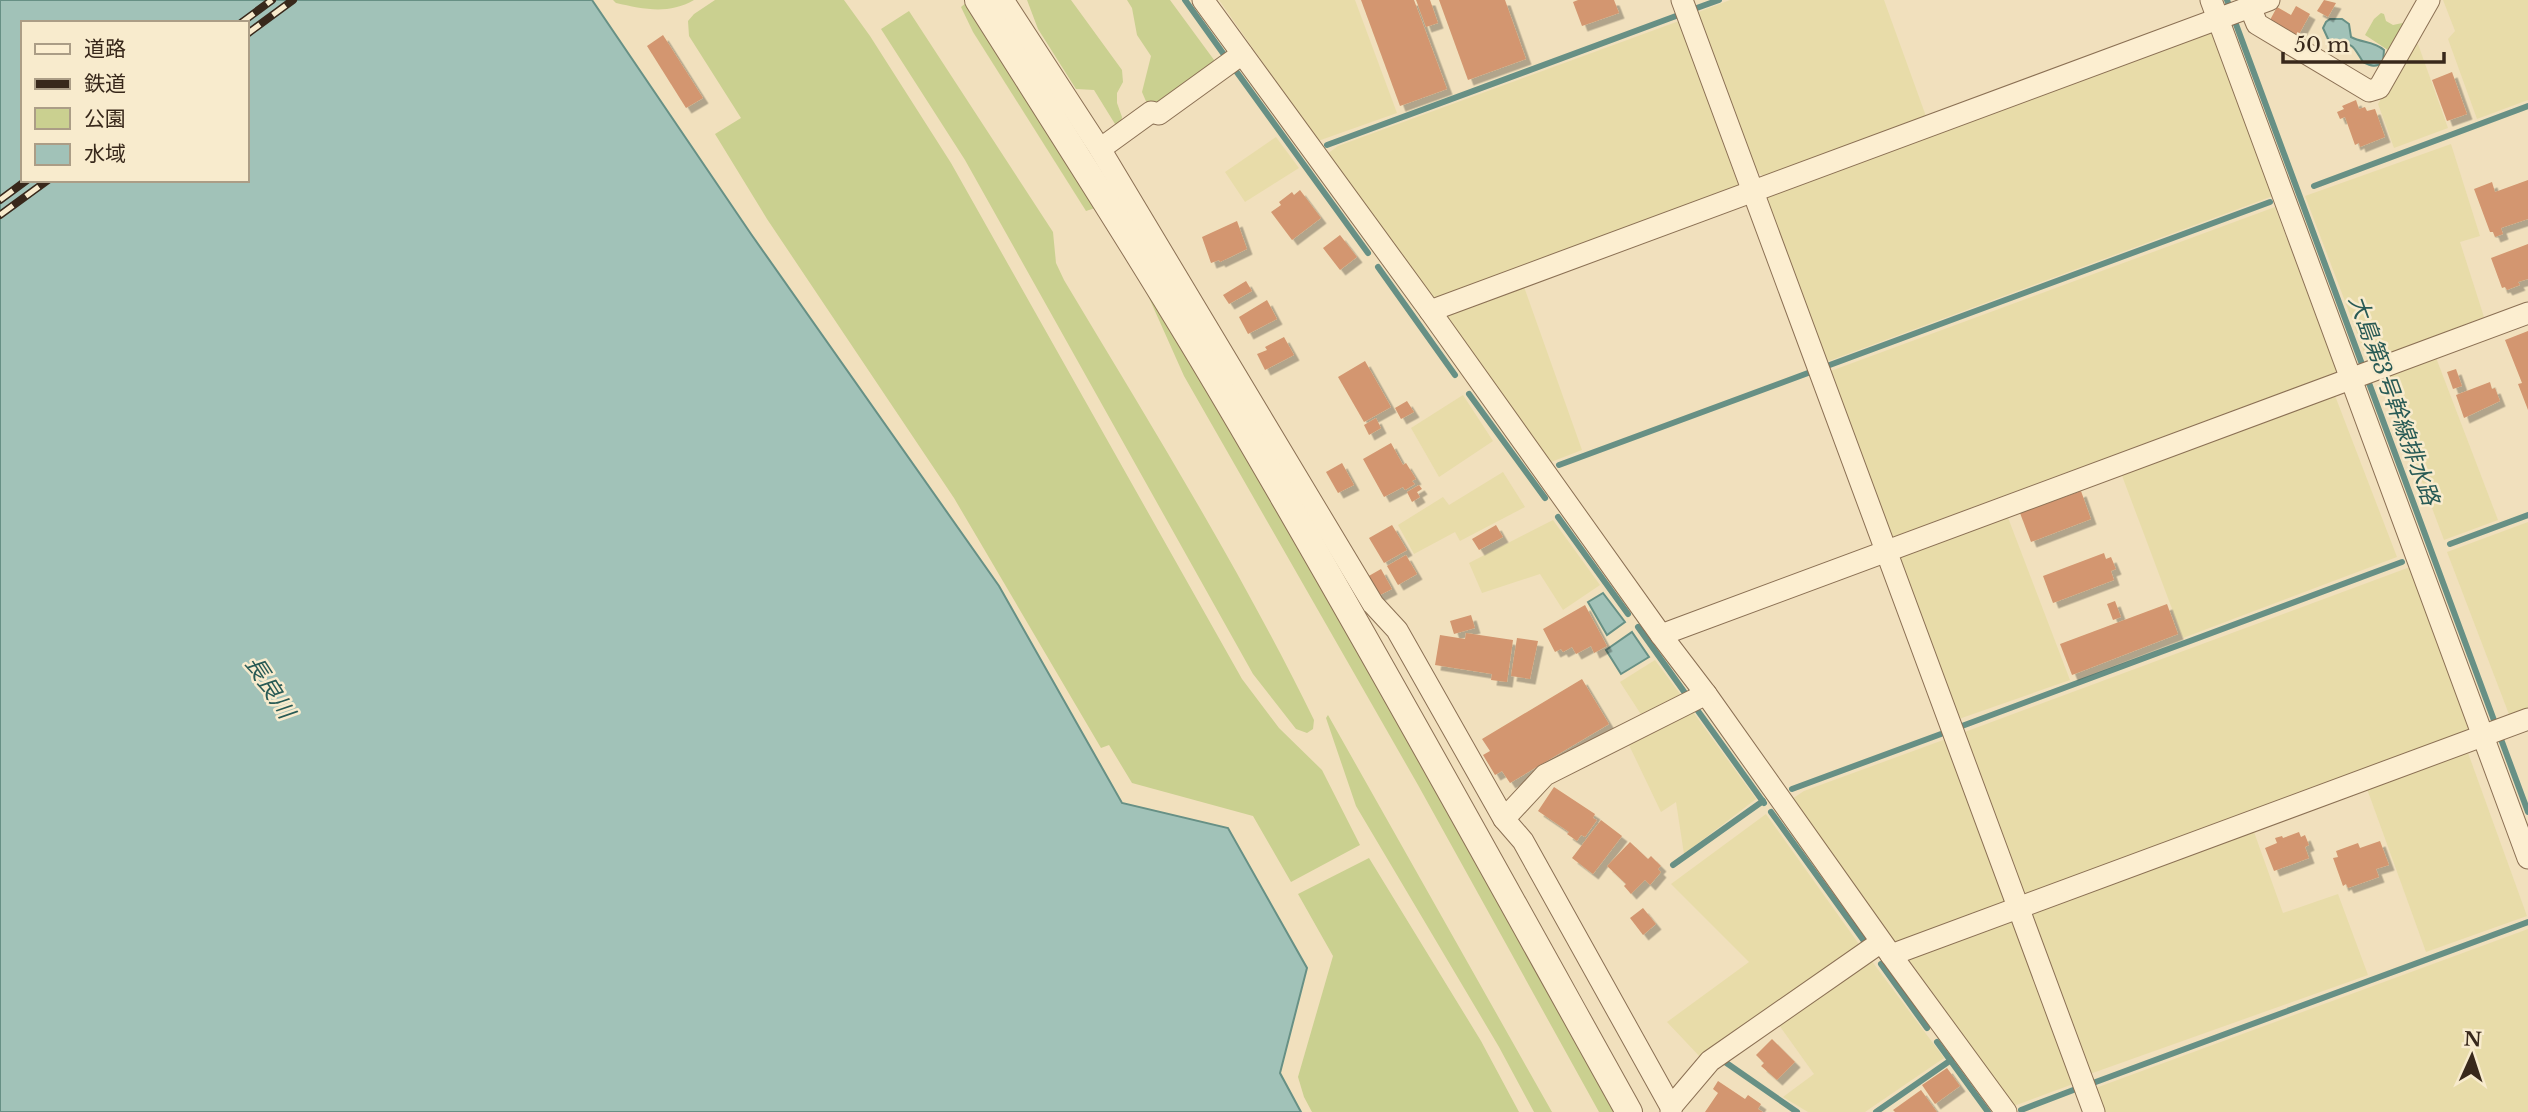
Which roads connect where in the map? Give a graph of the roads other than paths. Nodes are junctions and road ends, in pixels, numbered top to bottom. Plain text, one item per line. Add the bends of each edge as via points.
1 (978, 0) edge
2 (1003, 0) edge
3 (1203, 0) edge
4 (1682, 0) edge
5 (2429, 0) edge
6 (2236, 8) edge
7 (1242, 54) junction
8 (1100, 149) junction
9 (1752, 192) junction
10 (1430, 311) junction
11 (2528, 313) edge
12 (2362, 375) junction
13 (1885, 550) junction
14 (1661, 635) junction
15 (1706, 694) junction
16 (2502, 729) edge
17 (1504, 819) junction
18 (2528, 858) edge
19 (2018, 908) junction
20 (1886, 948) junction
21 (1671, 1109) edge
22 (1629, 1112) edge
23 (2006, 1112) edge
24 (2094, 1112) edge

1 - 22 street via 1240,422
2 - 8 street
3 - 7 street
4 - 9 street
5 - 6 street via 2379,88 2369,91
6 - 9 street
6 - 12 street
7 - 8 street via 1159,114 1151,112
7 - 10 street
8 - 17 street via 1373,604 1396,630
9 - 10 street
9 - 13 street
10 - 14 street
11 - 12 street
12 - 13 street
12 - 16 street
13 - 14 street
13 - 19 street
14 - 15 street
15 - 17 street via 1545,775
15 - 20 street
16 - 18 street
16 - 19 street
17 - 21 street via 1523,841
19 - 20 street
19 - 24 street
20 - 21 street via 1710,1061
20 - 23 street

